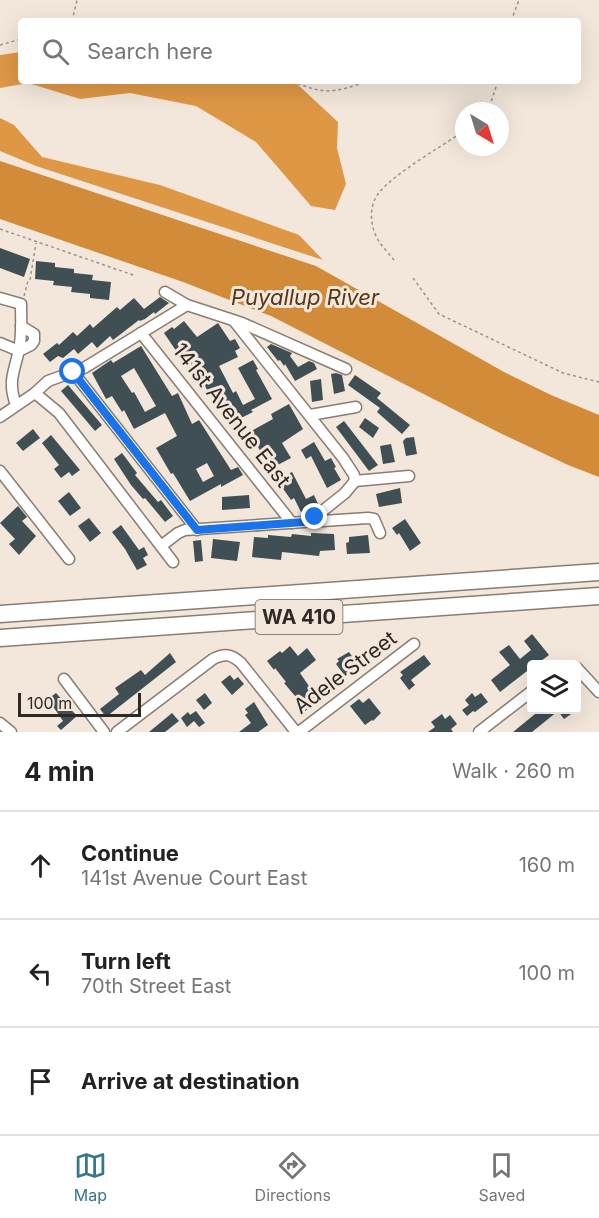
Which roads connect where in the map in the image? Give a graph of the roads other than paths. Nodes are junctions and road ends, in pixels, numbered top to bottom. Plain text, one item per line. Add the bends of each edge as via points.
1 (165, 292) dead end
2 (0, 298) edge
3 (187, 304) junction
4 (234, 321) junction
5 (141, 333) junction
6 (0, 343) edge
7 (19, 351) junction
8 (346, 369) dead end
9 (73, 372) junction
10 (35, 393) junction
11 (16, 405) junction
12 (356, 407) dead end
13 (310, 415) junction
14 (0, 417) edge
15 (0, 471) edge
16 (409, 476) dead end
17 (355, 480) junction
18 (310, 520) junction
19 (292, 523) junction
20 (197, 530) junction
21 (380, 533) dead end
22 (161, 546) junction
23 (69, 559) dead end
24 (173, 562) dead end
25 (599, 572) edge
26 (599, 596) edge
27 (0, 614) edge
28 (0, 639) edge
29 (414, 644) dead end
30 (581, 672) edge
31 (64, 679) dead end
32 (597, 686) edge
33 (527, 694) edge
34 (0, 723) edge
35 (11, 732) edge
36 (104, 732) edge
37 (117, 732) edge
38 (298, 732) edge
39 (479, 732) edge

1 - 3 street
2 - 7 street via 21,304
3 - 4 street
3 - 5 street
4 - 8 street
4 - 13 street
5 - 9 street
5 - 19 street, 141st Avenue East
6 - 7 street
7 - 11 street via 12,371
9 - 10 street via 48,381
9 - 20 street
10 - 11 street
10 - 22 street via 58,413
11 - 14 street
12 - 13 street
13 - 17 street
15 - 23 street
16 - 17 street
17 - 18 street via 345,493
18 - 19 street
18 - 21 street via 374,519
19 - 20 street
20 - 22 street via 178,533
22 - 24 street
25 - 27 highway, WA 410
26 - 28 highway, WA 410
29 - 38 street, Adele Street
30 - 32 street
31 - 36 street
33 - 39 street
34 - 35 street
37 - 38 street via 223,655 241,663

